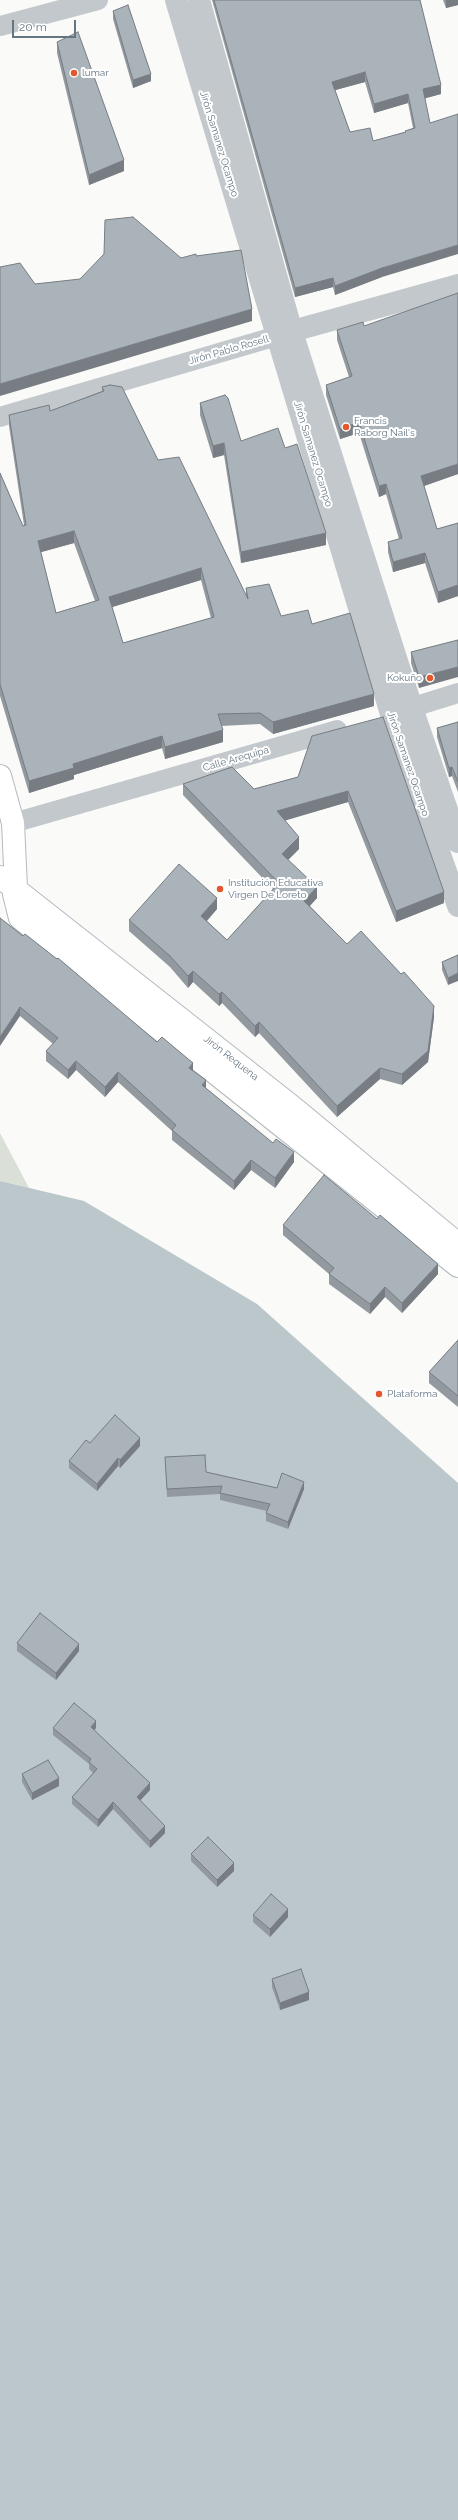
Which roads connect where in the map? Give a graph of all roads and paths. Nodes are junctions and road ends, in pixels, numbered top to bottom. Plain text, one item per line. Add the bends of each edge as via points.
1 (98, 0) edge
2 (176, 0) edge
3 (199, 0) edge
4 (0, 26) edge
5 (458, 285) edge
6 (284, 334) junction
7 (0, 417) edge
8 (458, 694) edge
9 (412, 708) junction
10 (383, 716) junction
11 (353, 725) edge
12 (0, 776) edge
13 (14, 823) junction
14 (458, 842) edge
15 (8, 883) edge
16 (458, 906) edge
17 (289, 1117) junction
18 (458, 1244) edge
19 (458, 1266) edge

1 - 4 street
2 - 6 street, Jirón Samanez Ocampo
3 - 6 street, Jirón Samanez Ocampo
5 - 6 street, Jirón Pablo Rosell
6 - 7 street, Jirón Pablo Rosell
6 - 9 street, Jirón Samanez Ocampo
6 - 10 street, Jirón Samanez Ocampo
8 - 9 street
9 - 10 street
9 - 14 street, Jirón Samanez Ocampo
10 - 16 street, Jirón Samanez Ocampo
11 - 13 street, Calle Arequipa
12 - 13 main road
13 - 15 main road
15 - 17 main road, Jirón Requena
15 - 17 main road, Jirón Requena via 14,894 20,918
17 - 18 main road, Jirón Requena
17 - 19 main road, Jirón Requena

